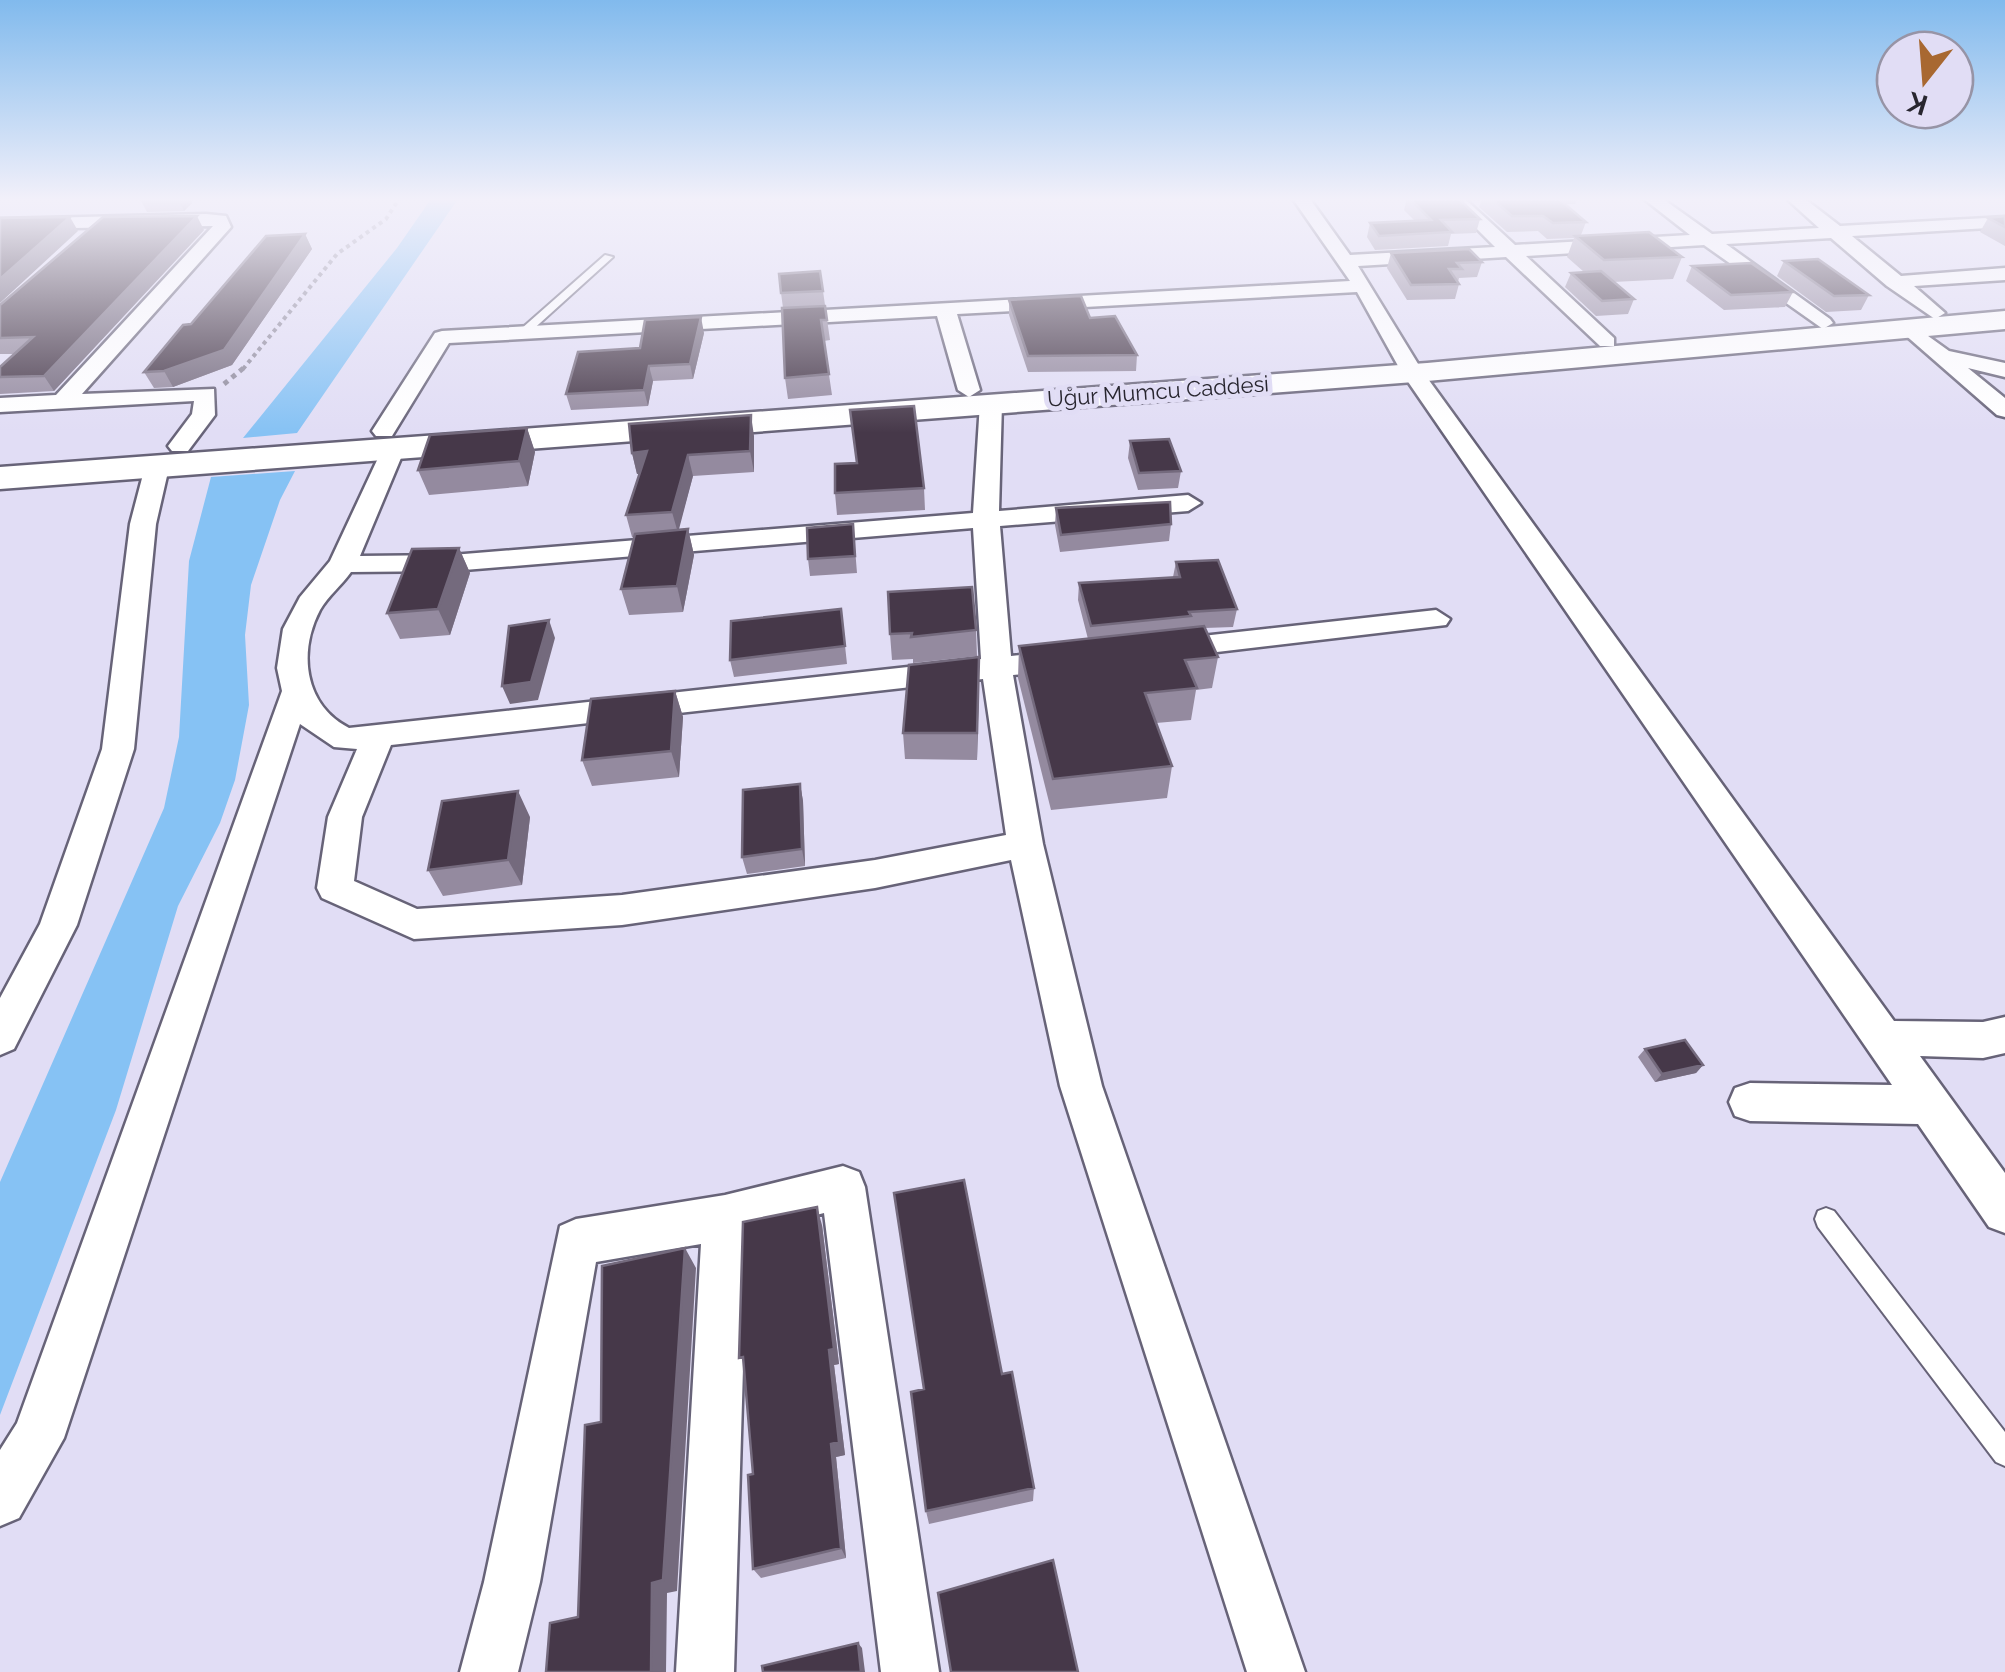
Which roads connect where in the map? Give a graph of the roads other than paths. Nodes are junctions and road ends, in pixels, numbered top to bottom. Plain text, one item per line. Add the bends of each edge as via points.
1 (177, 277) edge
2 (586, 277) edge
3 (1357, 277) edge
4 (1538, 277) edge
5 (1761, 277) edge
6 (1888, 277) edge
7 (1963, 277) edge
8 (1894, 282) junction
9 (1363, 286) junction
10 (2005, 306) edge
11 (945, 307) junction
12 (2005, 320) edge
13 (1823, 322) junction
14 (1927, 328) junction
15 (524, 331) junction
16 (1607, 342) junction
17 (1404, 356) junction
18 (2005, 370) edge
19 (980, 396) junction
20 (63, 402) junction
21 (0, 405) edge
22 (2005, 410) edge
23 (389, 438) junction
24 (169, 455) junction
25 (0, 461) edge
26 (0, 478) edge
27 (1188, 504) dead end
28 (986, 520) junction
29 (343, 564) junction
30 (1436, 619) dead end
31 (1130, 653) edge
32 (1092, 657) edge
33 (997, 668) junction
34 (294, 694) junction
35 (379, 736) junction
36 (1025, 844) junction
37 (2005, 1035) edge
38 (0, 1038) edge
39 (1879, 1038) junction
40 (1750, 1102) dead end
41 (1928, 1104) junction
42 (2005, 1211) edge
43 (725, 1217) junction
44 (1826, 1219) dead end
45 (2005, 1453) edge
46 (0, 1499) edge
47 (489, 1672) edge
48 (705, 1672) edge
49 (910, 1672) edge
50 (1276, 1672) edge

1 - 20 street
2 - 15 lane
3 - 9 street
4 - 16 street
5 - 13 street
6 - 8 street
7 - 8 street
8 - 14 street
9 - 11 street
9 - 17 street
10 - 14 street, Uğur Mumcu Caddesi
11 - 15 street
11 - 19 street
12 - 14 street, Uğur Mumcu Caddesi
13 - 14 street, Uğur Mumcu Caddesi
13 - 16 street, Uğur Mumcu Caddesi
14 - 17 street, Uğur Mumcu Caddesi
14 - 18 street
14 - 22 street
15 - 23 street via 442,337
16 - 17 street, Uğur Mumcu Caddesi
17 - 19 street, Uğur Mumcu Caddesi
17 - 39 street
19 - 23 street, Uğur Mumcu Caddesi
19 - 28 street
20 - 21 street
20 - 24 street via 206,394 202,415
23 - 24 street, Uğur Mumcu Caddesi
23 - 29 street via 375,498
24 - 25 street
24 - 26 street
24 - 38 street via 143,524 118,749 58,925
27 - 28 street
28 - 29 street via 452,564
28 - 33 street
29 - 34 street via 306,608 294,644
30 - 31 street
32 - 33 street
33 - 35 street
33 - 36 street
34 - 35 street via 322,730 345,739
34 - 46 street via 38,1438
35 - 36 street via 345,817 335,888 414,924 622,910 875,874
36 - 50 street via 1081,1086
37 - 39 street
39 - 41 street
40 - 41 street
41 - 42 street
43 - 47 street via 576,1242
43 - 48 street
43 - 49 street via 843,1188
44 - 45 lane

